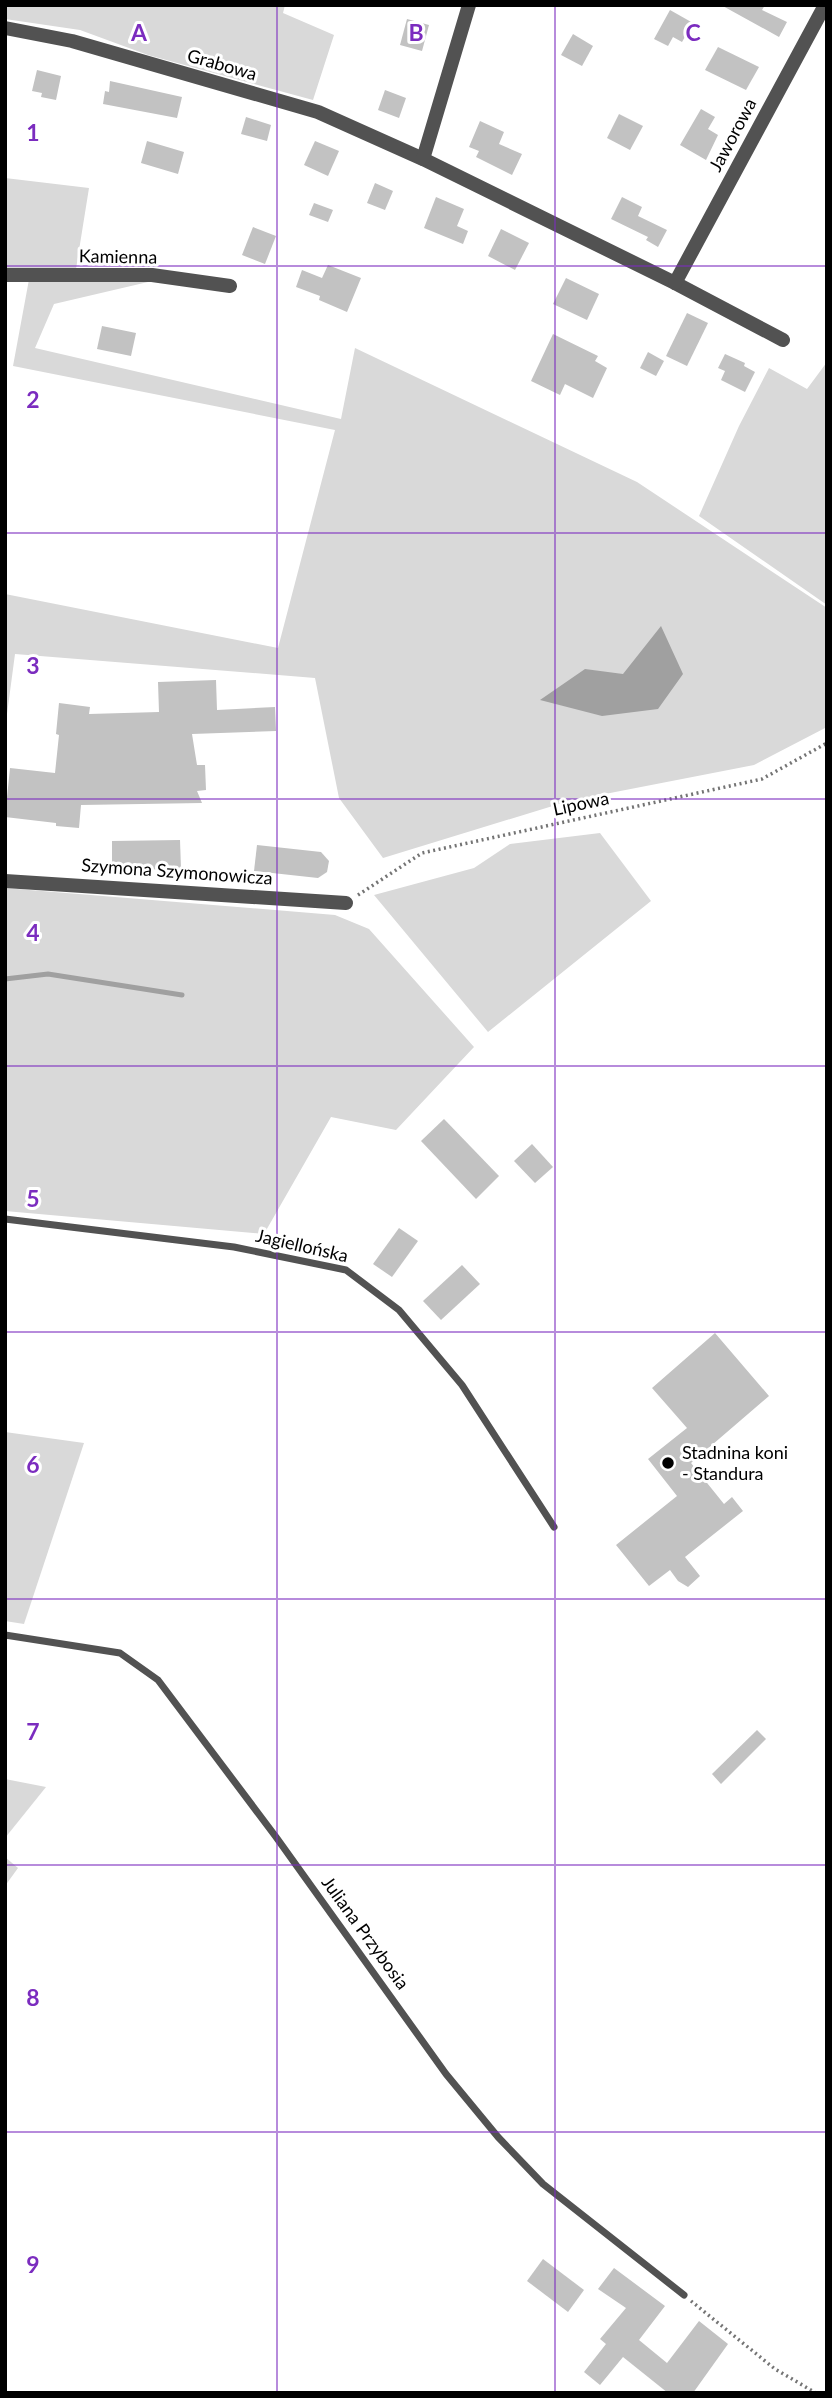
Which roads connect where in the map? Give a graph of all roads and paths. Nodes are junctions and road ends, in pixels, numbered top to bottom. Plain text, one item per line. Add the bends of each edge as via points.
1 (469, 5) edge
2 (825, 5) edge
3 (5, 28) edge
4 (423, 159) junction
5 (5, 275) edge
6 (675, 283) junction
7 (230, 286) dead end
8 (783, 340) dead end
9 (827, 743) edge
10 (5, 881) edge
11 (346, 903) joint
12 (5, 1219) edge
13 (554, 1527) dead end
14 (5, 1635) edge
15 (684, 2295) joint
16 (816, 2393) edge

1 - 4 street
2 - 6 street, Jaworowa
3 - 4 street, Grabowa via 72,41 318,112
4 - 6 street, Grabowa
5 - 7 street, Kamienna via 152,275
6 - 8 street, Grabowa
9 - 11 path, Lipowa via 762,779 422,853
10 - 11 street, Szymona Szymonowicza
12 - 13 lane, Jagiellońska via 234,1247 346,1270 399,1310 462,1385
14 - 15 lane, Juliana Przybosia via 120,1653 158,1680 446,2074 498,2137 543,2184
15 - 16 path via 775,2369

